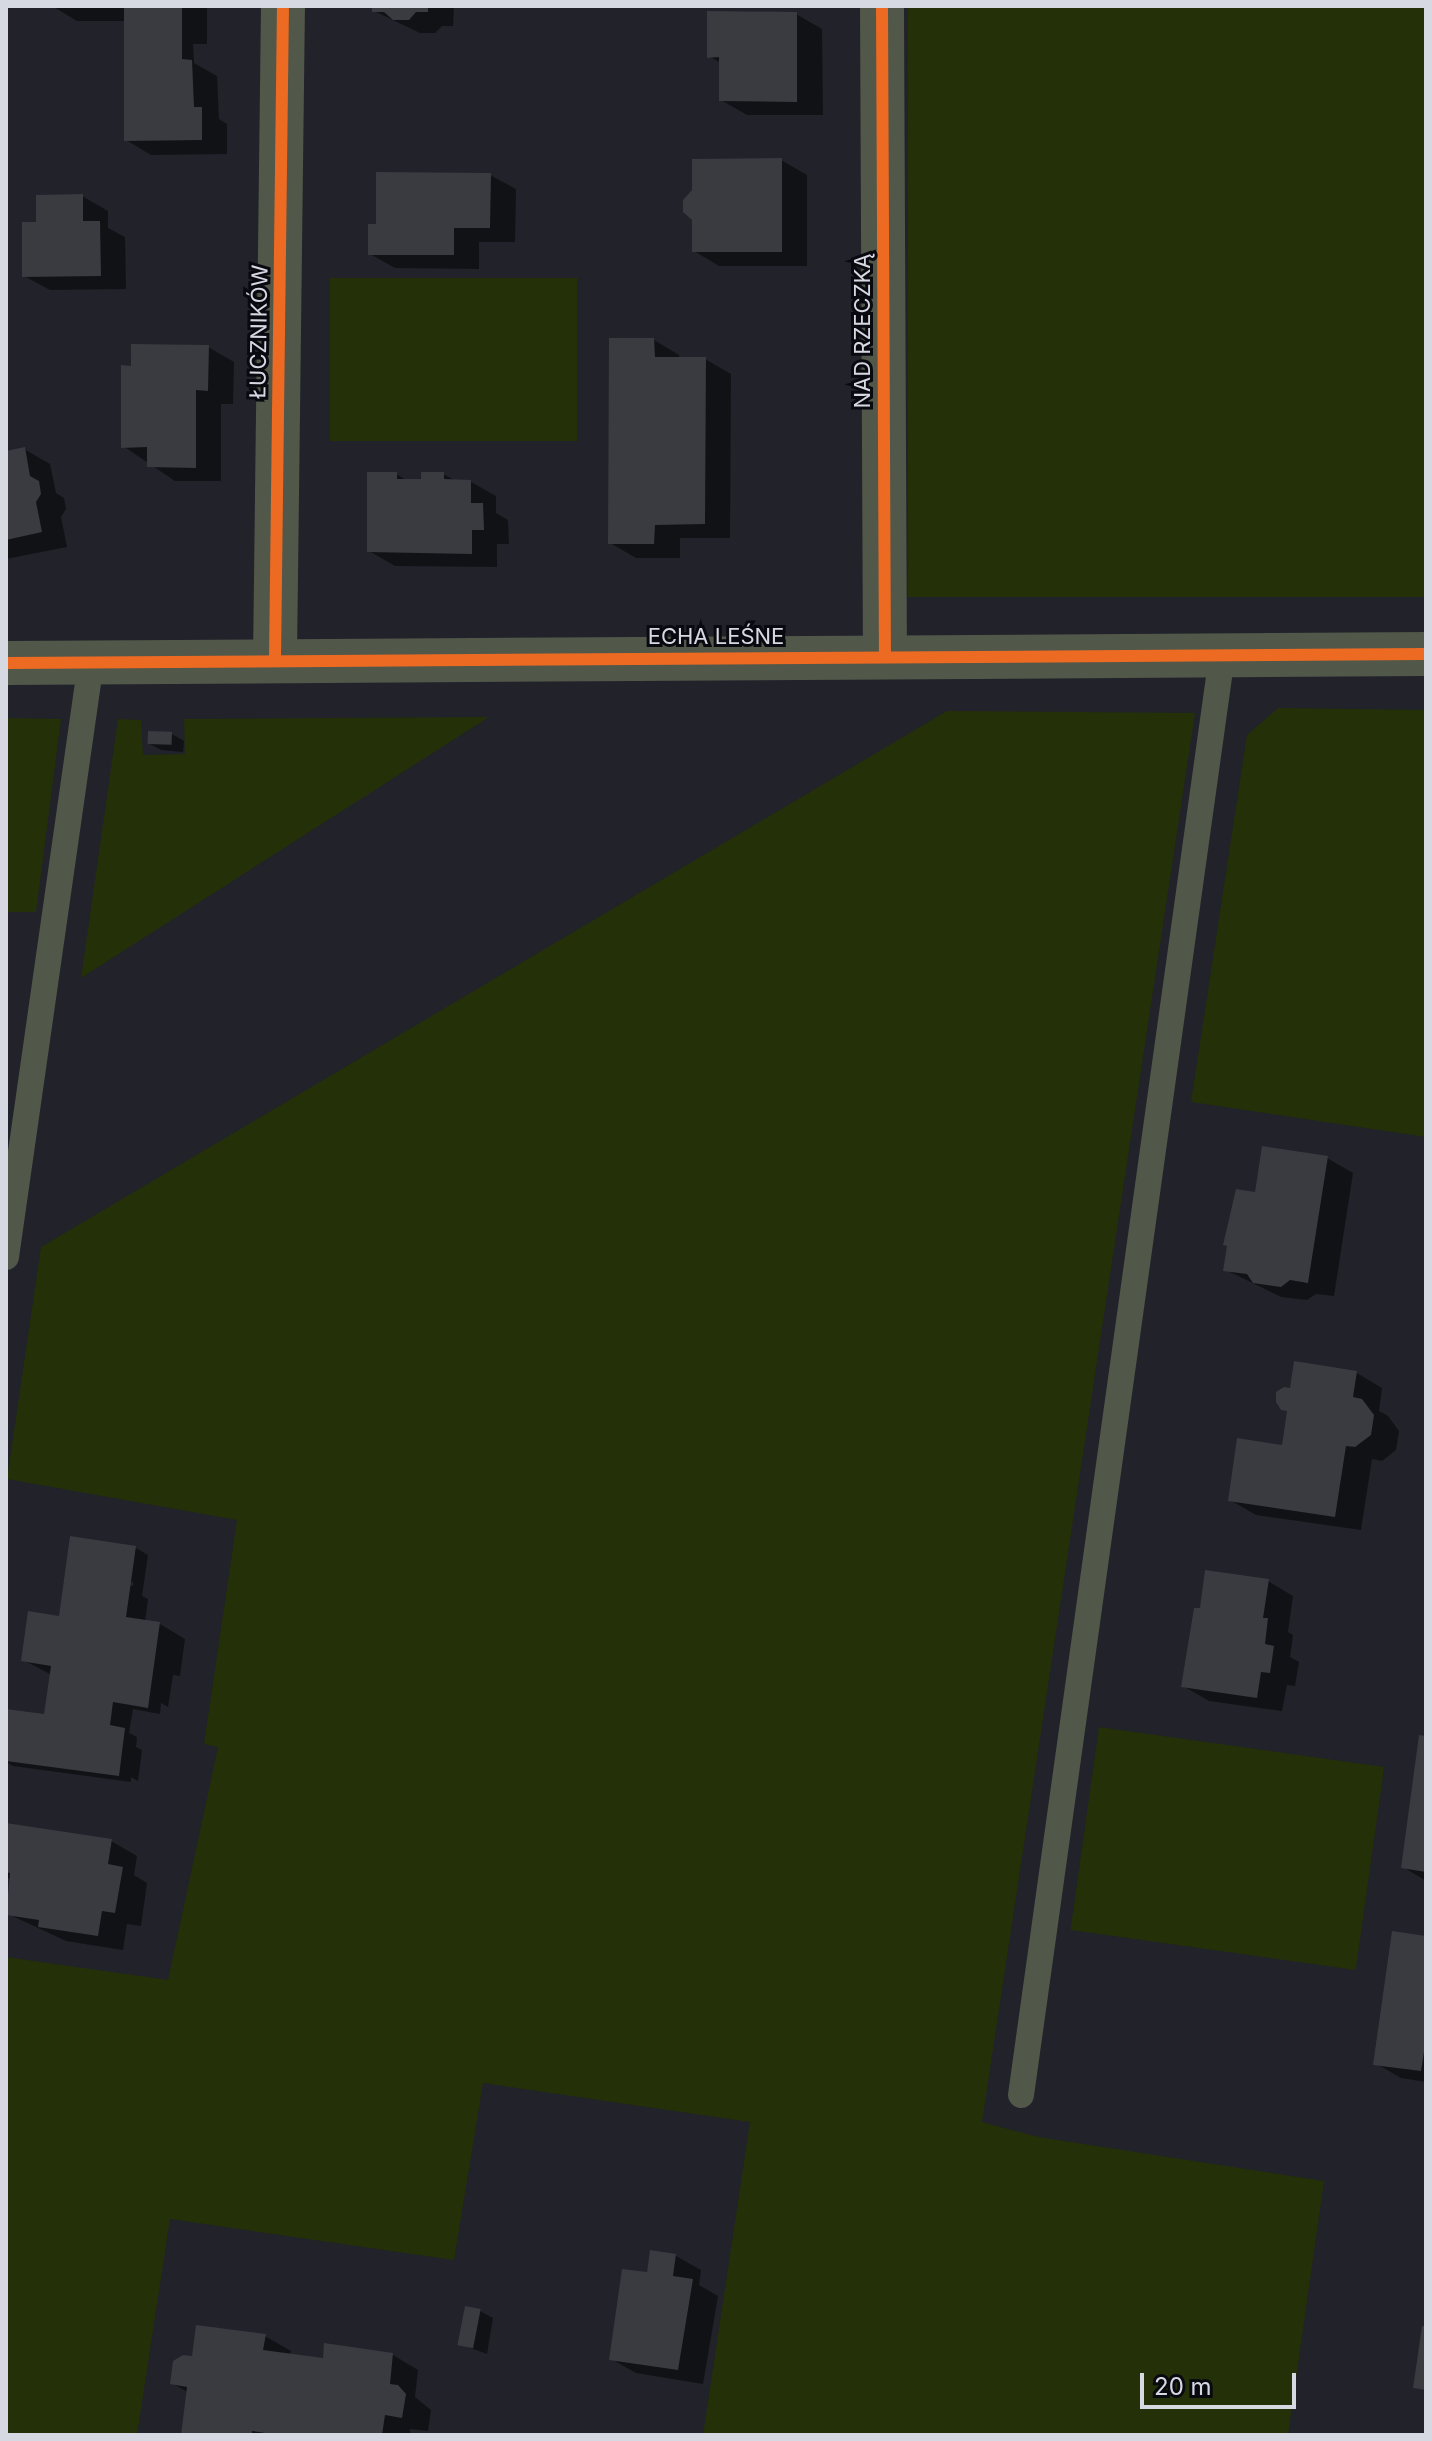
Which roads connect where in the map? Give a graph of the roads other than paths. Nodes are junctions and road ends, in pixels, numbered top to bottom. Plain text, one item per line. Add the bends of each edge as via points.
1 (283, 6) edge
2 (882, 6) edge
3 (1426, 654) edge
4 (1222, 656) junction
5 (885, 657) junction
6 (275, 659) junction
7 (91, 662) junction
8 (6, 663) edge
9 (6, 1257) edge
10 (1021, 2095) dead end

1 - 6 street, ŁUCZNIKÓW
2 - 5 street, NAD RZECZKĄ
3 - 4 street, ECHA LEŚNE
4 - 5 street, ECHA LEŚNE
4 - 10 lane
5 - 6 street, ECHA LEŚNE
6 - 7 street, ECHA LEŚNE
7 - 8 street, ECHA LEŚNE
7 - 9 lane

